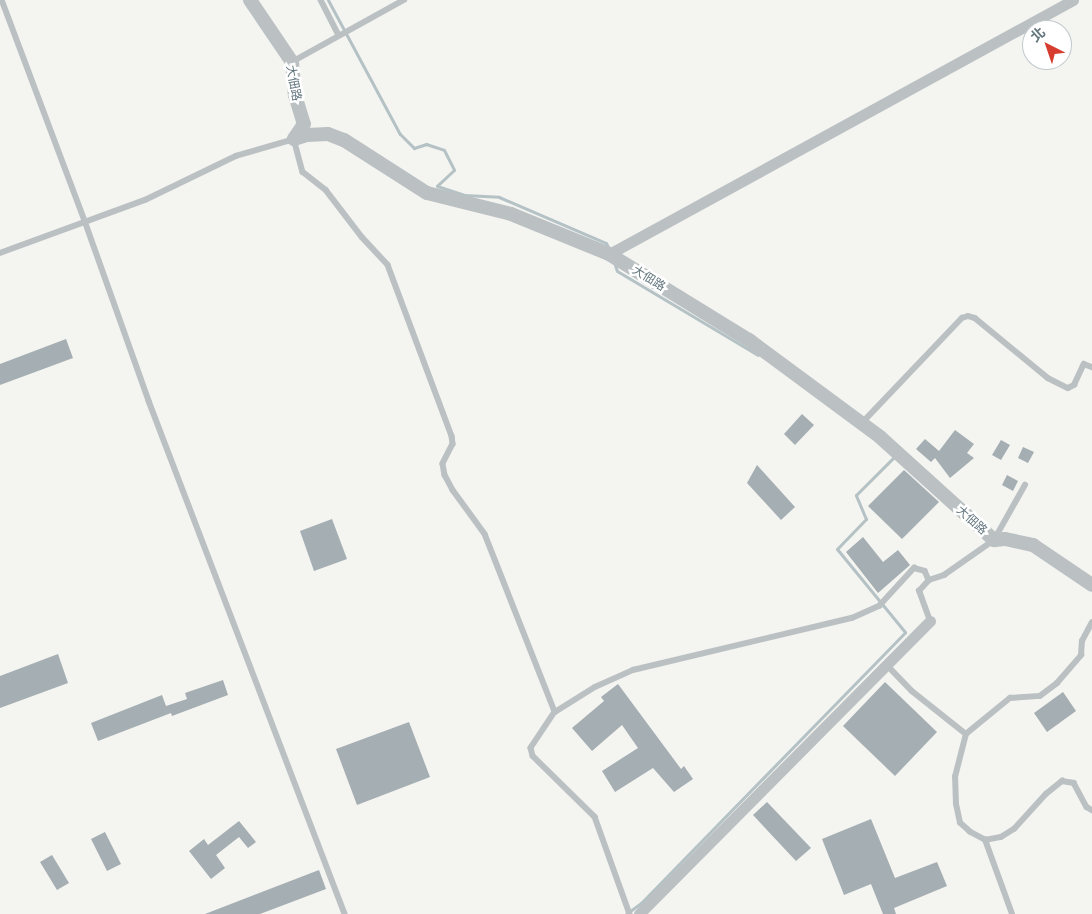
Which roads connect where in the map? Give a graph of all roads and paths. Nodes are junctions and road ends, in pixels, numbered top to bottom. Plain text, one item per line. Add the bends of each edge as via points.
1 (2, 0) edge
2 (250, 0) edge
3 (320, 0) edge
4 (404, 0) edge
5 (1072, 0) edge
6 (338, 35) junction
7 (292, 62) junction
8 (294, 139) junction
9 (86, 220) junction
10 (0, 253) edge
11 (609, 254) junction
12 (1092, 367) edge
13 (862, 423) junction
14 (1025, 485) dead end
15 (994, 540) junction
16 (930, 580) junction
17 (1092, 585) edge
18 (930, 621) joint
19 (1092, 622) edge
20 (886, 664) junction
21 (555, 712) junction
22 (966, 734) junction
23 (1092, 810) edge
24 (984, 840) junction
25 (344, 914) edge
26 (630, 914) edge
27 (639, 914) edge
28 (1012, 914) edge

1 - 9 lane
2 - 7 street, 大佃路
3 - 6 lane
4 - 6 lane
5 - 11 street
6 - 7 lane
7 - 8 street, 大佃路 via 304,124
8 - 9 lane via 236,156 145,200
8 - 11 street, 大佃路 via 307,134 328,134 344,140 427,193 511,214
8 - 21 lane via 303,172 326,190 388,265 452,436 453,444 443,464 445,476 485,534
9 - 10 lane
9 - 25 lane via 149,401
11 - 13 street, 大佃路 via 749,340
12 - 13 lane via 1084,364 1074,385 1068,388 1048,378 975,318 968,316 962,318
13 - 15 street, 大佃路
14 - 15 lane
15 - 16 lane via 944,575
15 - 17 street, 大佃路 via 1033,545
16 - 18 lane via 919,591
16 - 21 lane via 925,571 914,568 879,606 852,618 633,670 595,687
18 - 20 street
19 - 22 lane via 1082,641 1081,655 1057,683 1040,696 1010,698
20 - 22 lane via 912,691
20 - 27 street
21 - 26 lane via 531,748 533,756 595,817
22 - 24 lane via 955,777 956,804 960,823
23 - 24 lane via 1074,783 1062,781 1014,829 1001,837
24 - 28 lane

